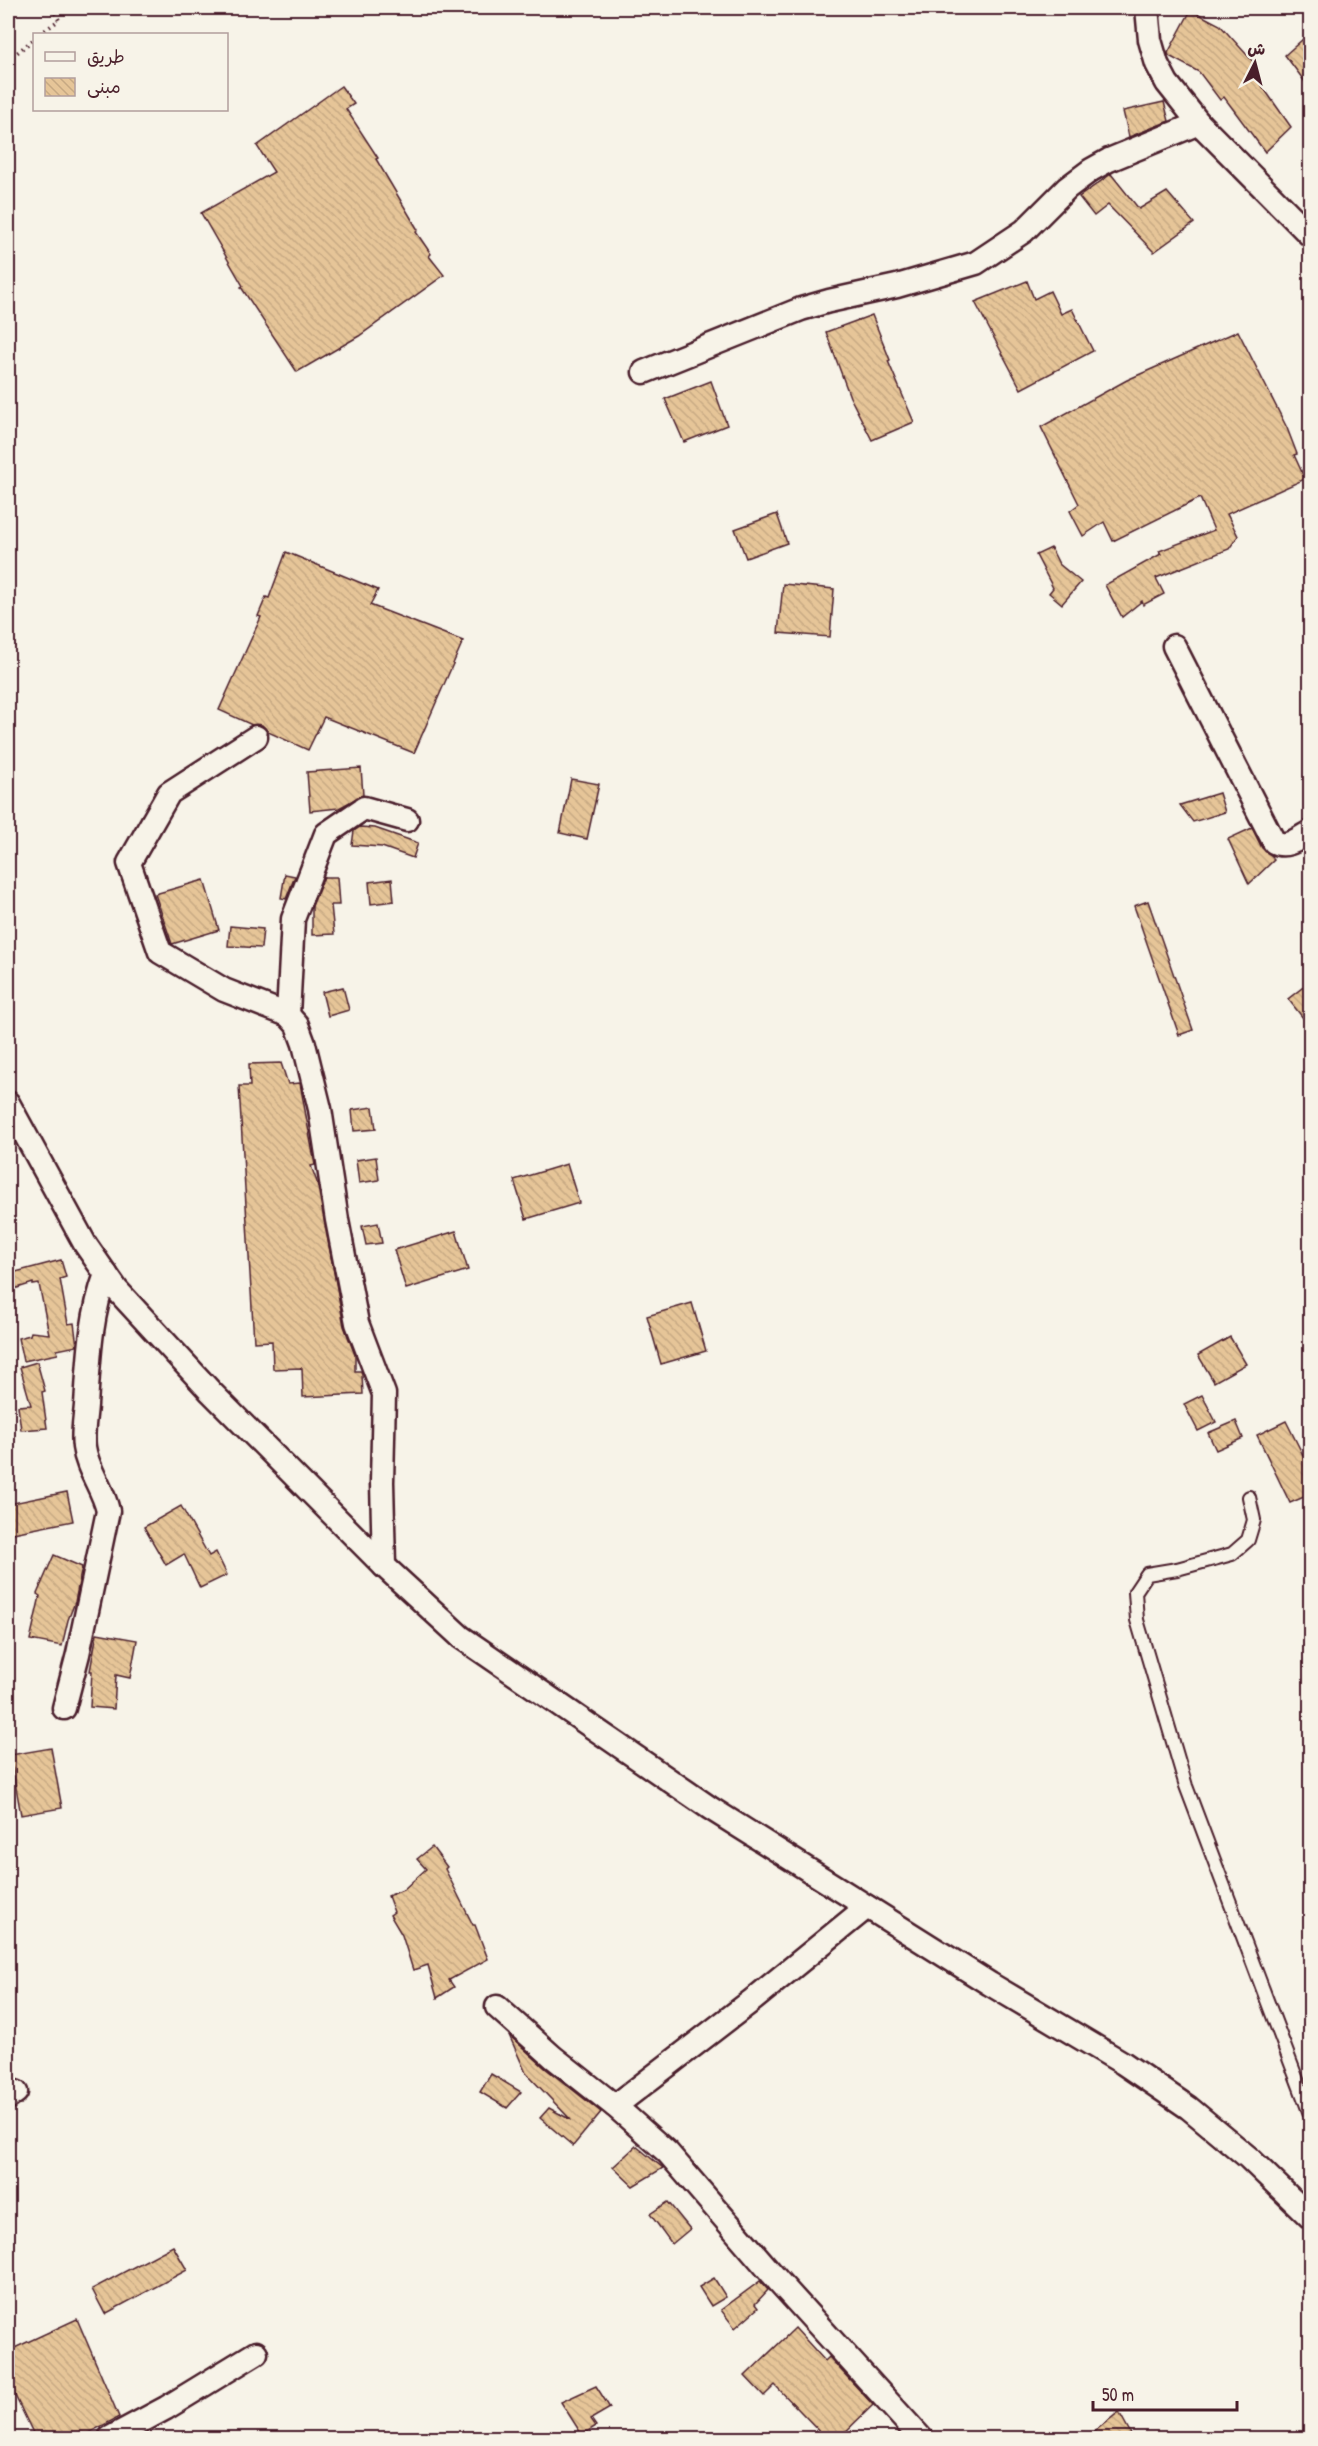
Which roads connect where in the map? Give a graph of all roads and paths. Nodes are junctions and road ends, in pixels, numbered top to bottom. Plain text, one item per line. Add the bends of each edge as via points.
1 (52, 8) edge
2 (1147, 8) edge
3 (41, 33) edge
4 (33, 40) edge
5 (8, 60) edge
6 (1199, 123) junction
7 (1311, 235) edge
8 (644, 372) dead end
9 (1174, 646) dead end
10 (256, 737) dead end
11 (407, 820) dead end
12 (1311, 832) edge
13 (288, 1015) junction
14 (8, 1102) edge
15 (106, 1274) junction
16 (1249, 1497) dead end
17 (384, 1566) junction
18 (64, 1708) dead end
19 (867, 1907) junction
20 (497, 2007) dead end
21 (615, 2106) junction
22 (1311, 2114) edge
23 (1311, 2217) edge
24 (256, 2353) dead end
25 (110, 2439) edge
26 (921, 2439) edge

1 - 3 path via 59,20
2 - 6 street via 1157,64 1167,84
4 - 5 path
6 - 7 street
6 - 8 street via 1091,171 1067,188 1024,231 976,263 801,309
9 - 12 street via 1274,842 1288,844
10 - 13 street via 169,793 129,863 160,952 224,990
11 - 13 street via 364,808 326,834 293,919
13 - 17 street via 297,1025 304,1044 320,1109 357,1323 384,1394
14 - 15 street via 70,1218
15 - 17 street via 211,1392
15 - 18 street via 93,1320 83,1432 87,1458 108,1511
16 - 22 lane via 1254,1520 1248,1540 1232,1554 1147,1574 1135,1592 1137,1620 1186,1786
17 - 19 street via 461,1637 710,1808
19 - 21 street
19 - 23 street via 1123,2063 1189,2108
20 - 21 street
21 - 26 street via 668,2153
24 - 25 street

